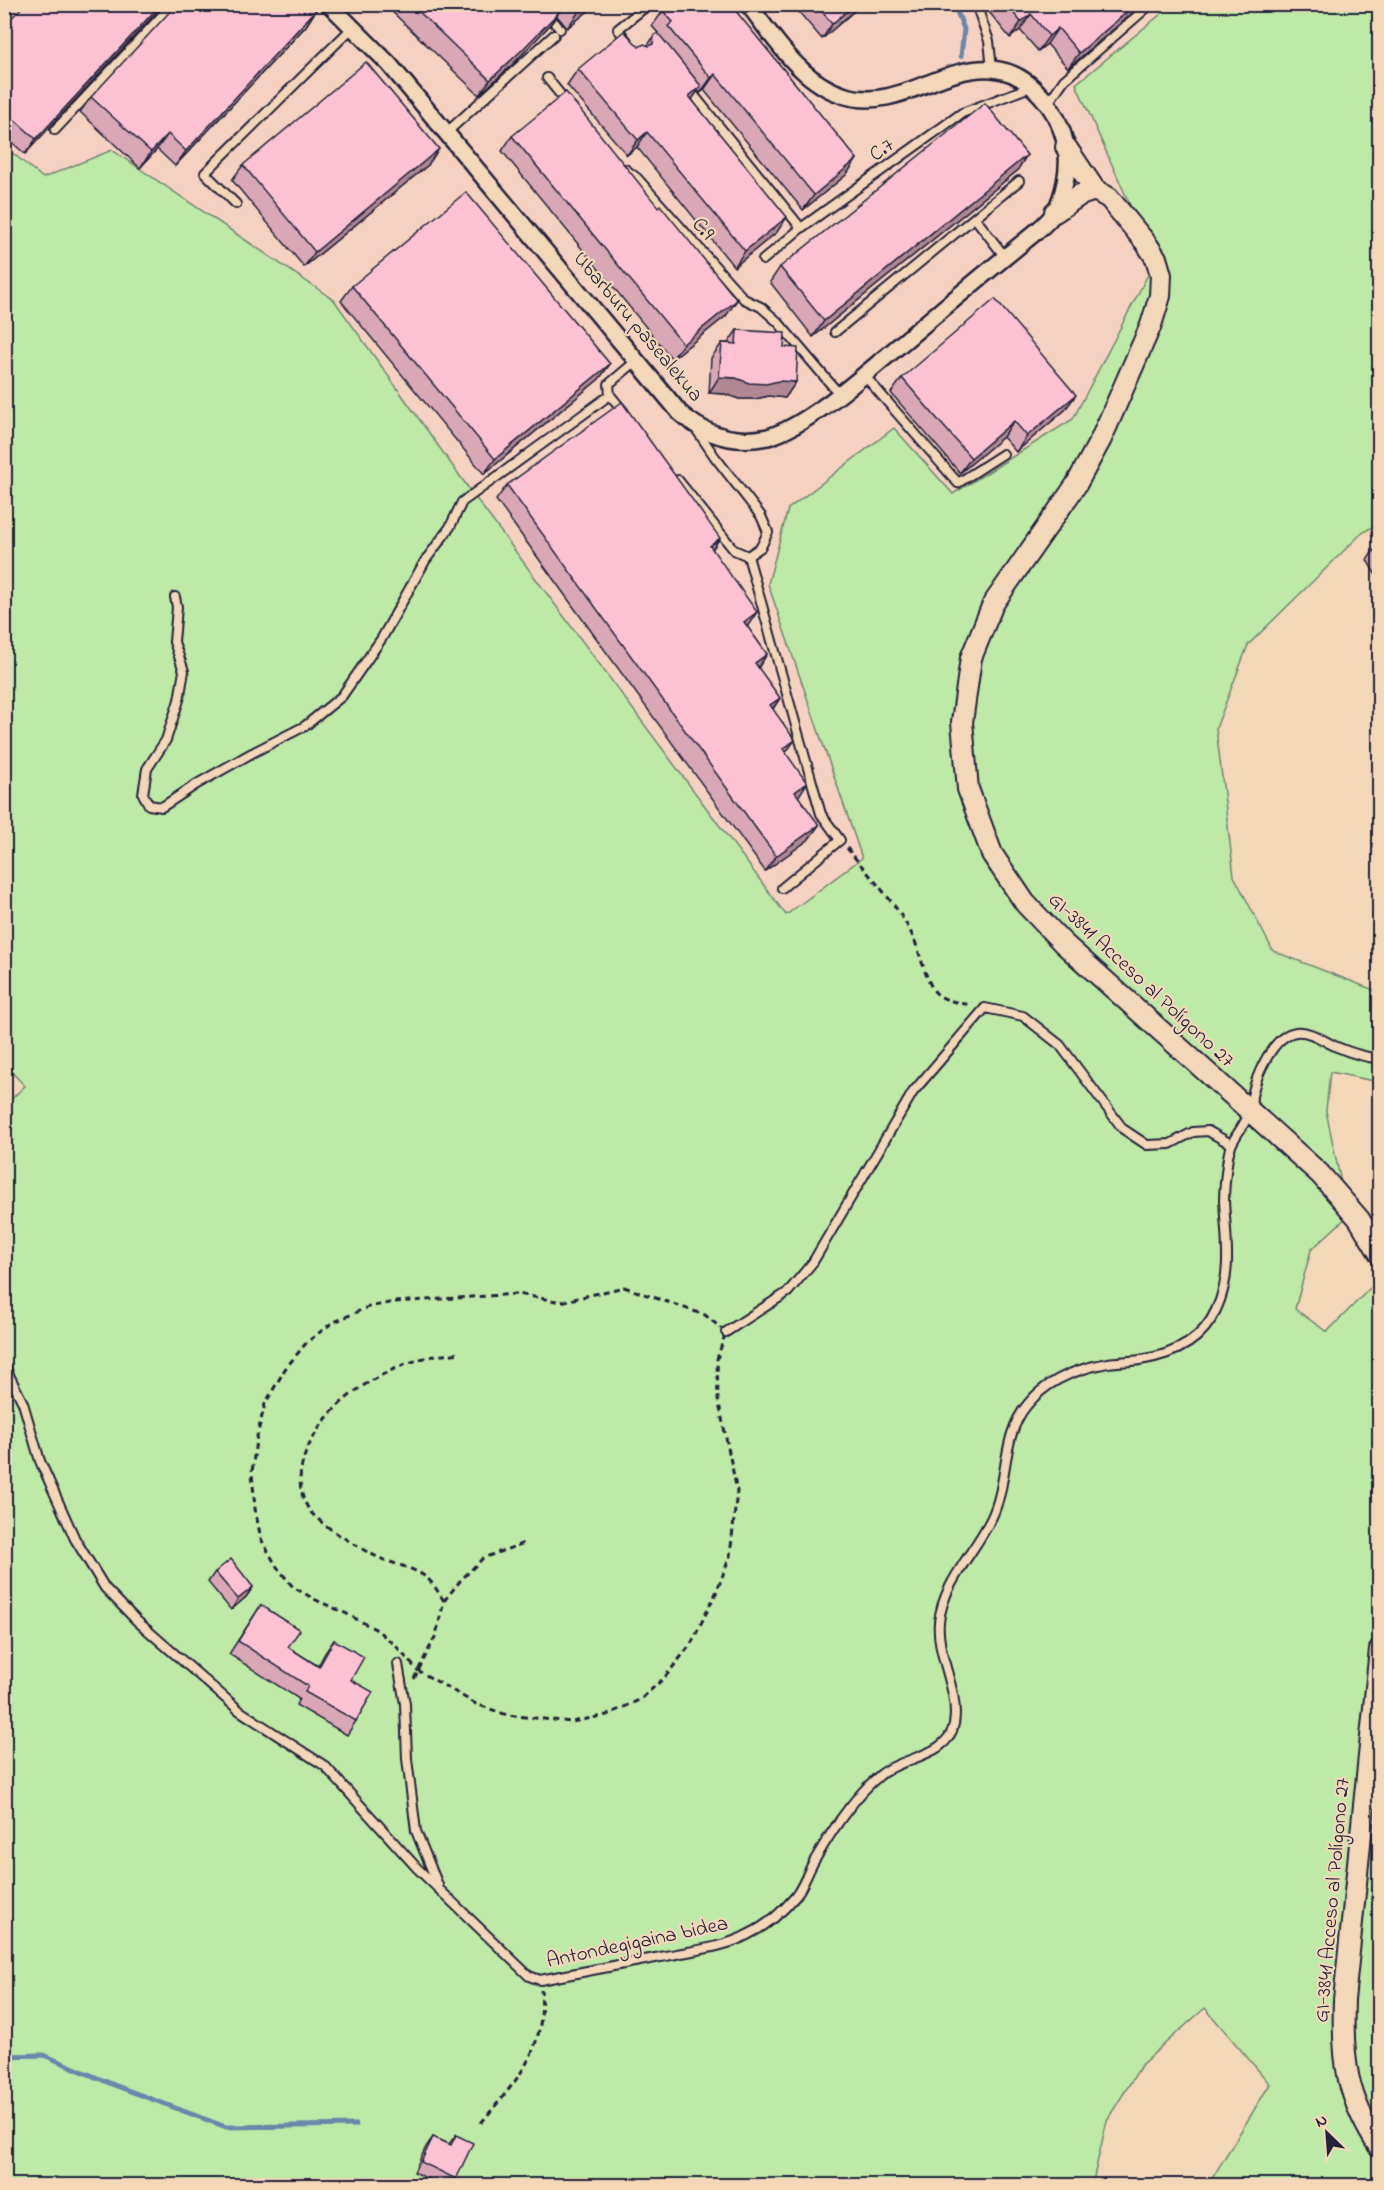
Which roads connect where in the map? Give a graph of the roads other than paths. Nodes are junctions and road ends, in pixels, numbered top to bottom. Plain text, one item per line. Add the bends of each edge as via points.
1 (173, 4) edge
2 (329, 4) edge
3 (539, 4) edge
4 (649, 4) edge
5 (747, 4) edge
6 (976, 4) edge
7 (1151, 4) edge
8 (353, 27) junction
9 (560, 29) dead end
10 (554, 35) dead end
11 (631, 46) edge
12 (992, 69) junction
13 (547, 78) dead end
14 (684, 84) edge
15 (1030, 87) junction
16 (1048, 102) junction
17 (576, 114) edge
18 (55, 130) edge
19 (446, 133) junction
20 (1066, 147) junction
21 (621, 165) edge
22 (1019, 182) dead end
23 (1095, 190) junction
24 (236, 204) dead end
25 (1055, 212) junction
26 (975, 218) junction
27 (801, 228) junction
28 (1005, 257) junction
29 (763, 260) dead end
30 (835, 332) dead end
31 (636, 361) junction
32 (864, 375) junction
33 (610, 395) junction
34 (840, 395) junction
35 (632, 423) edge
36 (694, 425) junction
37 (1003, 454) dead end
38 (676, 477) edge
39 (748, 556) junction
40 (175, 597) dead end
41 (782, 888) dead end
42 (1380, 1059) edge
43 (1250, 1110) junction
44 (1231, 1144) junction
45 (1380, 1254) edge
46 (726, 1332) road end
47 (4, 1365) edge
48 (1380, 1649) edge
49 (398, 1664) dead end
50 (439, 1889) junction
51 (1380, 2148) edge

1 - 18 lane
2 - 8 street, Ubarburu pasealekua
3 - 9 lane
4 - 11 lane via 618,29
5 - 12 street, Ubarburu pasealekua via 806,74 824,88 848,97 887,97 960,72
6 - 12 lane
7 - 16 lane via 1065,80
8 - 19 street, Ubarburu pasealekua
8 - 24 lane via 205,173
10 - 19 lane
12 - 15 street, Ubarburu pasealekua via 1017,77
13 - 17 lane
14 - 27 lane
15 - 16 street, Ubarburu pasealekua
15 - 27 lane, C.7 via 962,113
16 - 20 street, Ubarburu pasealekua
19 - 31 street, Ubarburu pasealekua
20 - 23 main road, Ubarburu pasealekua
20 - 25 street, Ubarburu pasealekua via 1065,180
21 - 34 lane, C.9 via 744,299 778,322
22 - 26 lane
23 - 25 main road, Ubarburu pasealekua
23 - 43 main road, GI-3841 Acceso al Polígono 27 via 1109,198 1156,258 1161,275 1160,296 1101,439 1076,484 993,604 971,658 962,723 968,789 992,854 1025,903 1064,943
25 - 28 street, Ubarburu pasealekua
26 - 28 lane
26 - 30 lane
27 - 29 lane, C.7
28 - 32 street, Ubarburu pasealekua
31 - 33 lane via 609,384
31 - 36 street, Ubarburu pasealekua
32 - 34 street, Ubarburu pasealekua
32 - 37 lane via 958,483
33 - 35 lane
33 - 40 lane via 462,502 382,638 342,696 305,726 162,807 149,805 143,794 147,769 166,740 184,671 174,642
34 - 36 street, Ubarburu pasealekua via 798,423 764,437 726,438
36 - 39 lane via 762,516 768,532 761,548
38 - 39 lane via 734,550
39 - 41 lane via 821,814 840,840
42 - 43 lane, Antondegigaina bidea via 1296,1032 1280,1040 1266,1059
43 - 44 lane, Antondegigaina bidea
43 - 45 main road, GI-3841 Acceso al Polígono 27 via 1341,1196
44 - 46 lane via 1208,1131 1193,1132 1170,1144 1147,1144 1123,1129 1060,1045 1023,1016 985,1008 913,1092 813,1262 788,1292
44 - 50 lane, Antondegigaina bidea via 1224,1197 1227,1280 1215,1312 1197,1338 1173,1353 1070,1373 1043,1387 1023,1408 1011,1436 993,1515 946,1595 939,1620 940,1647 953,1700 954,1724 946,1742 892,1766 877,1777 837,1824 797,1895 777,1915 749,1935 717,1946 540,1980 529,1976
47 - 50 lane, Antondegigaina bidea via 23,1403 39,1461 75,1539 105,1588 240,1712 325,1766
48 - 51 main road, GI-3841 Acceso al Polígono 27 via 1343,2035 1345,2067 1353,2098
49 - 50 lane via 416,1830

